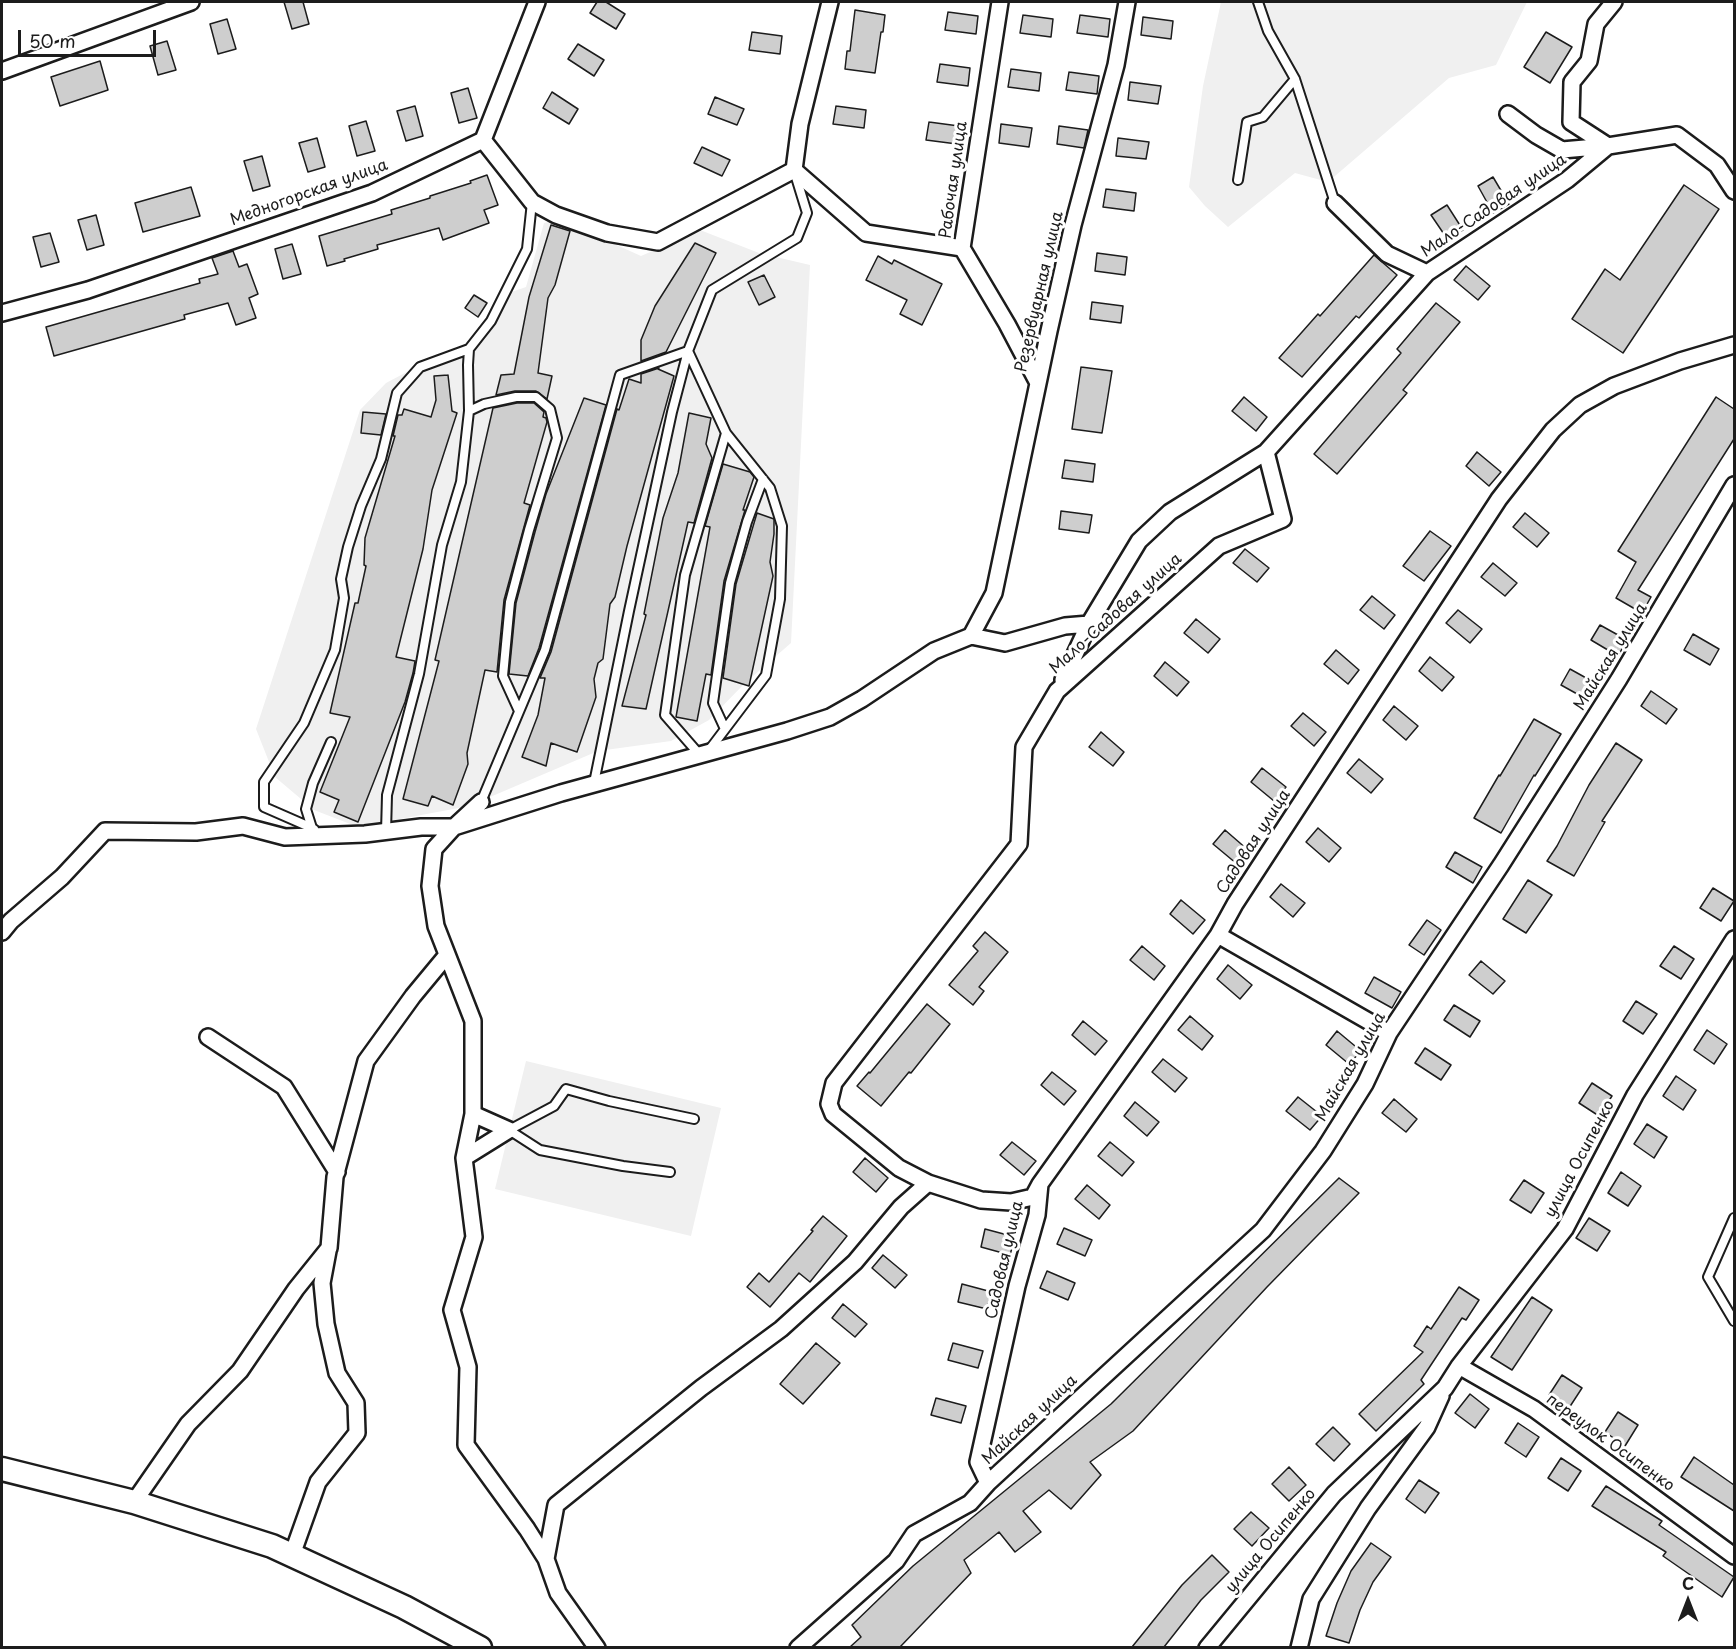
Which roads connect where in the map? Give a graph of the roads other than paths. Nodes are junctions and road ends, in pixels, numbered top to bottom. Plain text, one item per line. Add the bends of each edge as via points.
1 (191, 2) edge
2 (537, 2) edge
3 (830, 2) edge
4 (1000, 2) edge
5 (1127, 2) edge
6 (1258, 2) edge
7 (1614, 2) edge
8 (2, 71) edge
9 (1296, 79) junction
10 (1508, 114) dead end
11 (483, 140) junction
12 (1608, 146) junction
13 (794, 170) junction
14 (1238, 180) dead end
15 (1734, 191) edge
16 (532, 202) junction
17 (1335, 203) joint
18 (962, 248) junction
19 (1427, 273) junction
20 (2, 313) edge
21 (1734, 345) edge
22 (469, 349) junction
23 (688, 351) junction
24 (1038, 381) junction
25 (469, 411) junction
26 (726, 433) junction
27 (1266, 452) junction
28 (763, 479) junction
29 (1734, 484) edge
30 (1089, 624) junction
31 (971, 636) junction
32 (1057, 691) junction
33 (519, 711) junction
34 (725, 729) junction
35 (331, 742) dead end
36 (704, 752) junction
37 (594, 783) junction
38 (481, 802) joint
39 (454, 827) junction
40 (312, 828) junction
41 (386, 832) junction
42 (336, 836) junction
43 (2, 932) edge
44 (1218, 935) junction
45 (1734, 939) edge
46 (447, 955) junction
47 (1389, 1033) junction
48 (208, 1037) dead end
49 (473, 1114) junction
50 (694, 1119) dead end
51 (509, 1130) junction
52 (464, 1158) junction
53 (337, 1172) junction
54 (670, 1172) dead end
55 (928, 1183) junction
56 (1040, 1184) junction
57 (1734, 1218) edge
58 (329, 1248) junction
59 (1734, 1320) edge
60 (1459, 1366) junction
61 (1445, 1388) junction
62 (2, 1469) edge
63 (988, 1483) junction
64 (134, 1502) junction
65 (292, 1555) junction
66 (1734, 1556) edge
67 (546, 1559) junction
68 (480, 1647) edge
69 (597, 1647) edge
70 (798, 1647) edge
71 (1207, 1647) edge
72 (1299, 1647) edge

1 - 8 street
2 - 11 street
3 - 13 street via 800,123
4 - 18 street, Рабочая улица
5 - 24 street, Резервуарная улица via 1116,64 1073,225
6 - 9 lane via 1268,31
7 - 12 street via 1596,24 1589,61 1572,82 1571,122
9 - 14 lane via 1263,117 1247,122
9 - 17 lane
10 - 12 street via 1562,150
11 - 16 street
11 - 20 street, Медногорская улица via 372,193 88,290
12 - 15 street via 1677,135 1717,165
12 - 19 street, Мало-Садовая улица via 1567,180
13 - 16 street via 658,242 607,232 556,215
13 - 18 street via 866,233
13 - 23 lane via 807,213 797,238 712,290
16 - 22 lane via 527,249 491,321
17 - 19 street via 1387,254
18 - 24 street, Рабочая улица
19 - 27 street, Мало-Садовая улица
21 - 44 street, Садовая улица via 1614,386 1580,405 1553,430 1498,499
22 - 25 lane
22 - 40 lane via 420,367 397,393 381,459 348,547 335,650 304,723 264,782 264,807
23 - 26 lane
23 - 33 lane via 620,375 546,650
23 - 37 lane
24 - 31 street, Резервуарная улица via 994,593
25 - 33 lane via 516,397 536,397 550,409 557,438 510,602 503,676
25 - 41 lane via 461,482 442,544 419,674 387,795
26 - 28 lane
26 - 36 lane via 685,575 665,715
27 - 30 street via 1170,512 1138,541
27 - 32 street, Мало-Садовая улица via 1283,519 1219,546
28 - 34 lane via 730,583 713,703
28 - 34 lane via 770,488 782,526 780,599 766,675
29 - 47 street, Майская улица via 1619,679
30 - 31 street via 1065,626 1005,643
30 - 32 street
31 - 36 street via 934,651 830,717
32 - 55 street, Мало-Садовая улица via 1024,747 1019,844 834,1083 829,1104 833,1114 899,1168
33 - 38 lane
34 - 36 lane
35 - 40 lane via 306,809
36 - 37 street
37 - 39 street
38 - 39 street
39 - 41 street
39 - 46 street via 434,849 430,886 436,926
40 - 42 lane
41 - 42 street
42 - 43 street via 285,837 243,826 196,832 105,831 62,878
44 - 47 street
44 - 56 street, Садовая улица
45 - 60 street, улица Осипенко via 1635,1095 1565,1229
46 - 49 street via 473,1022
46 - 53 street via 366,1061
47 - 63 street, Майская улица via 1365,1084 1323,1151 1263,1230
48 - 53 street via 284,1087
49 - 51 street
49 - 52 street
50 - 51 lane via 566,1089 554,1106
51 - 52 street
51 - 54 lane via 540,1150
52 - 67 street via 474,1237 452,1310 468,1367 466,1445
53 - 58 street
55 - 56 street via 981,1200 1011,1202 1033,1197
55 - 67 street via 901,1207 855,1262 781,1329 556,1505
56 - 63 street, Садовая улица via 1037,1215 978,1462
57 - 59 lane via 1708,1277
58 - 64 street via 240,1371 188,1424
58 - 65 street via 322,1282 326,1324 338,1373 356,1403 357,1433 318,1482
60 - 61 street, улица Осипенко
60 - 66 street, переулок Осипенко via 1534,1409
61 - 71 street, улица Осипенко via 1334,1494
61 - 72 street, улица Осипенко via 1427,1427 1368,1508 1311,1599
62 - 64 main road
63 - 70 street, Майская улица via 970,1503 914,1534 896,1561
64 - 65 main road
65 - 68 main road
67 - 69 street via 558,1593

